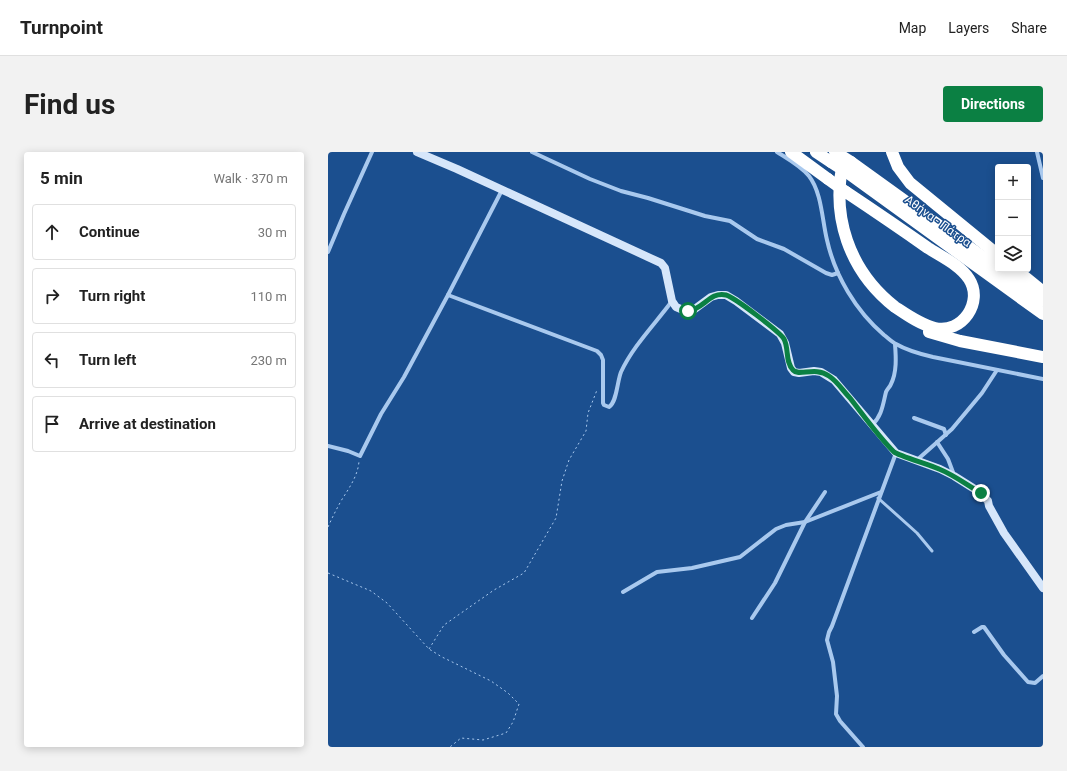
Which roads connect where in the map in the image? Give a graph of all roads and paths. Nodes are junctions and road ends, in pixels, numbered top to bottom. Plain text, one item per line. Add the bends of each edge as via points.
1 (372, 152) edge
2 (417, 152) edge
3 (532, 152) edge
4 (777, 152) edge
5 (791, 152) edge
6 (816, 152) edge
7 (839, 152) edge
8 (892, 152) edge
9 (1037, 152) edge
10 (833, 157) edge
11 (848, 163) edge
12 (1043, 178) edge
13 (502, 190) junction
14 (328, 252) edge
15 (995, 253) edge
16 (995, 267) edge
17 (1002, 272) edge
18 (1019, 272) edge
19 (838, 273) junction
20 (1043, 292) edge
21 (448, 295) junction
22 (672, 301) junction
23 (1043, 301) edge
24 (1043, 314) edge
25 (895, 344) junction
26 (1043, 357) edge
27 (997, 370) junction
28 (604, 375) junction
29 (1043, 379) edge
30 (914, 418) dead end
31 (872, 426) junction
32 (946, 435) junction
33 (937, 442) junction
34 (328, 446) edge
35 (896, 453) junction
36 (360, 456) junction
37 (916, 460) junction
38 (954, 476) junction
39 (825, 492) dead end
40 (881, 492) junction
41 (878, 498) junction
42 (805, 522) junction
43 (328, 527) edge
44 (932, 551) dead end
45 (328, 573) edge
46 (1043, 588) edge
47 (623, 592) dead end
48 (752, 618) dead end
49 (974, 632) dead end
50 (429, 649) junction
51 (1043, 676) edge
52 (450, 747) edge
53 (863, 747) edge

1 - 14 street
2 - 13 street
3 - 19 street via 621,191 730,221 757,239 784,249 826,273
4 - 19 street via 808,176 814,187
5 - 11 highway, bridge via 828,179 846,192 964,273 974,293 972,308 964,320 944,329 929,326 908,316 889,302 865,276 850,249 840,213 840,183
6 - 10 highway, Αθήνα - Πάτρα
7 - 26 highway via 833,190 837,231 844,251 868,289 895,314 928,332
8 - 15 highway via 898,168 910,183
9 - 12 street
10 - 11 highway, Αθήνα - Πάτρα, bridge
11 - 16 highway, Αθήνα - Πάτρα
11 - 24 highway, Αθήνα - Πάτρα
13 - 21 street
13 - 22 street via 662,263
17 - 23 highway, Αθήνα - Πάτρα
18 - 20 highway
19 - 25 street via 867,318
21 - 28 street via 597,350 603,360
21 - 36 street
22 - 28 street via 640,340 624,366 614,402 609,407 603,402
22 - 31 street via 676,307 688,311 718,295 736,301 780,334 794,372 814,371 828,375
25 - 27 street via 916,353
25 - 31 street via 895,365 891,384 887,389 882,411
27 - 29 street
27 - 32 street via 982,393
28 - 50 path via 588,412 586,432 570,460 562,481 556,518 524,574 494,590 444,625
30 - 32 street via 944,429
31 - 35 street
32 - 33 street
33 - 37 street
33 - 38 street via 948,459
34 - 36 street
35 - 37 street
35 - 40 street
36 - 43 path via 352,485
37 - 38 street
38 - 46 street via 985,497 1004,533
39 - 42 street
40 - 41 street
40 - 42 street
41 - 44 lane via 917,533
41 - 53 street via 827,640 833,662 837,696 836,714
42 - 47 street via 776,529 740,557 692,568 657,572
42 - 48 street via 775,583
45 - 50 path via 371,591 387,603
49 - 51 street via 984,627 1028,682 1035,683
50 - 52 path via 491,681 519,704 506,733 483,740 461,738

